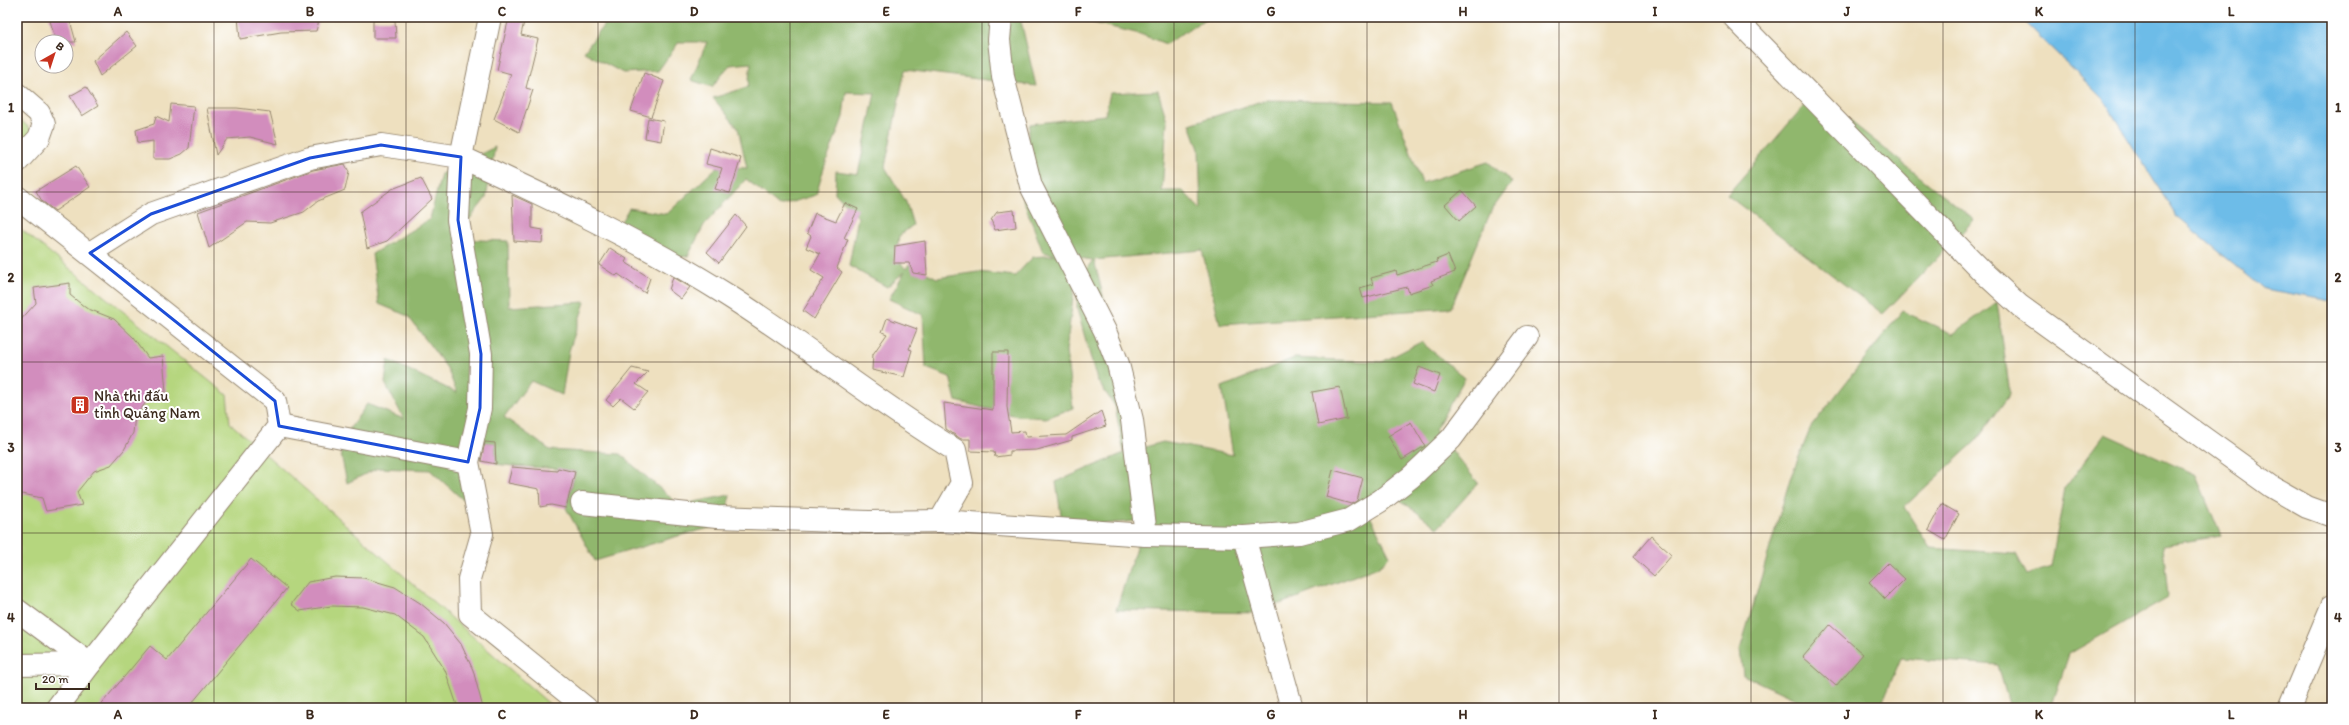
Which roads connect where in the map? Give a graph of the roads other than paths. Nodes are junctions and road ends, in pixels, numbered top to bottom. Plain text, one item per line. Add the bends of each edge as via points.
1 (490, 17) edge
2 (1001, 17) edge
3 (1734, 17) edge
4 (17, 94) edge
5 (461, 157) junction
6 (17, 162) edge
7 (17, 197) edge
8 (90, 254) junction
9 (1527, 337) dead end
10 (279, 426) junction
11 (468, 462) junction
12 (582, 503) dead end
13 (2332, 516) edge
14 (940, 521) junction
15 (1146, 535) junction
16 (1244, 537) junction
17 (2332, 606) edge
18 (17, 610) edge
19 (90, 664) junction
20 (17, 665) edge
21 (57, 708) edge
22 (586, 708) edge
23 (1292, 708) edge
24 (2289, 708) edge

1 - 5 street
2 - 15 street via 999,40 1003,77 1031,186 1106,331 1118,364 1132,420
3 - 13 street via 1985,274 2020,306 2272,487 2307,508
4 - 6 street via 39,113 44,124 39,138
5 - 8 street via 381,145 310,158 151,214
5 - 11 street via 458,220 481,354 480,408
5 - 14 street via 577,211 727,295 916,426 955,450 962,483
7 - 8 street
8 - 10 street via 275,401
9 - 16 street via 1451,439 1411,477 1380,501 1349,520 1299,533
10 - 11 street
10 - 19 street
11 - 22 street via 482,534 469,579 470,614
12 - 14 street via 717,517 868,522
14 - 15 street
15 - 16 street
16 - 23 street
17 - 24 street
18 - 19 street
19 - 20 street
19 - 21 street

